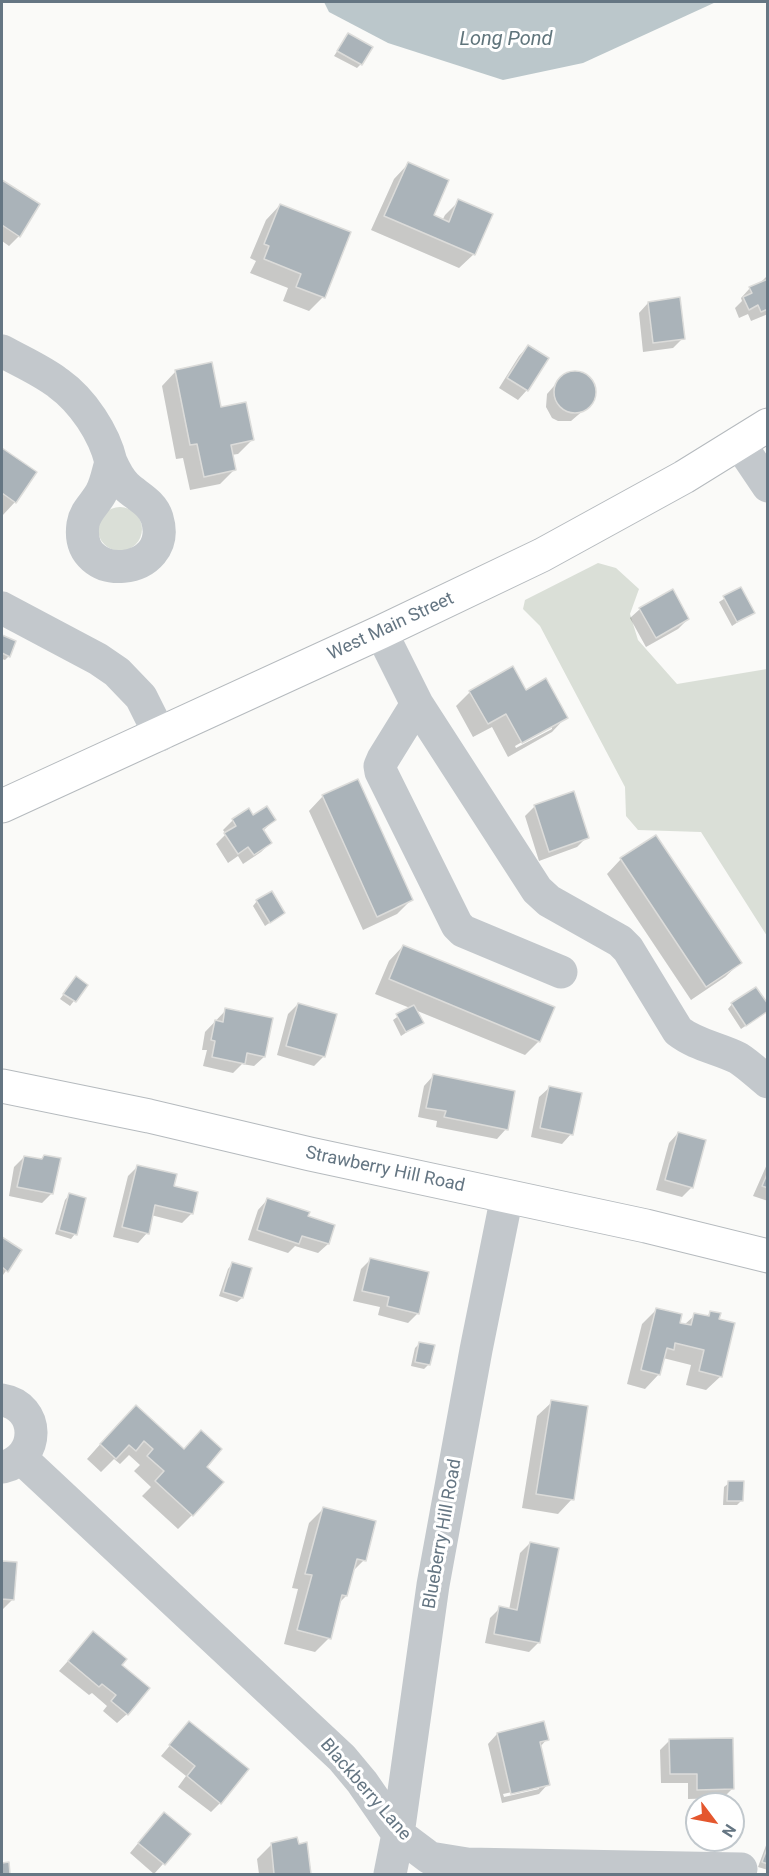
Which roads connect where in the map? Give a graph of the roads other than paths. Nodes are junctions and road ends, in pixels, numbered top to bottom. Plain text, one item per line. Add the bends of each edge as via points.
1 (2, 351) edge
2 (768, 425) edge
3 (739, 443) junction
4 (111, 462) dead end
5 (768, 486) edge
6 (2, 608) edge
7 (381, 632) junction
8 (417, 704) junction
9 (160, 735) junction
10 (2, 806) edge
11 (561, 972) dead end
12 (768, 1082) edge
13 (2, 1086) edge
14 (507, 1196) junction
15 (768, 1256) edge
16 (2, 1400) edge
17 (11, 1463) edge
18 (398, 1834) junction
19 (741, 1869) dead end
20 (390, 1875) edge

1 - 4 street via 69,391 100,432
2 - 3 main road, West Main Street
3 - 5 street
3 - 7 main road, West Main Street via 581,535
6 - 9 street via 117,672 141,697
7 - 8 street
7 - 9 main road, West Main Street
8 - 11 street via 382,759 381,772 457,925 462,931
8 - 12 street via 537,890 549,901 620,941 678,1031 688,1040 737,1058
9 - 10 main road, West Main Street
13 - 14 main road, Strawberry Hill Road
14 - 15 main road, Strawberry Hill Road
14 - 18 street, Blueberry Hill Road via 433,1586
16 - 17 street, Blackberry Lane via 19,1407 31,1425 29,1446
17 - 18 street, Blackberry Lane via 342,1758
18 - 19 street, Blackberry Lane via 430,1858 467,1864
18 - 20 street, Blueberry Hill Road

